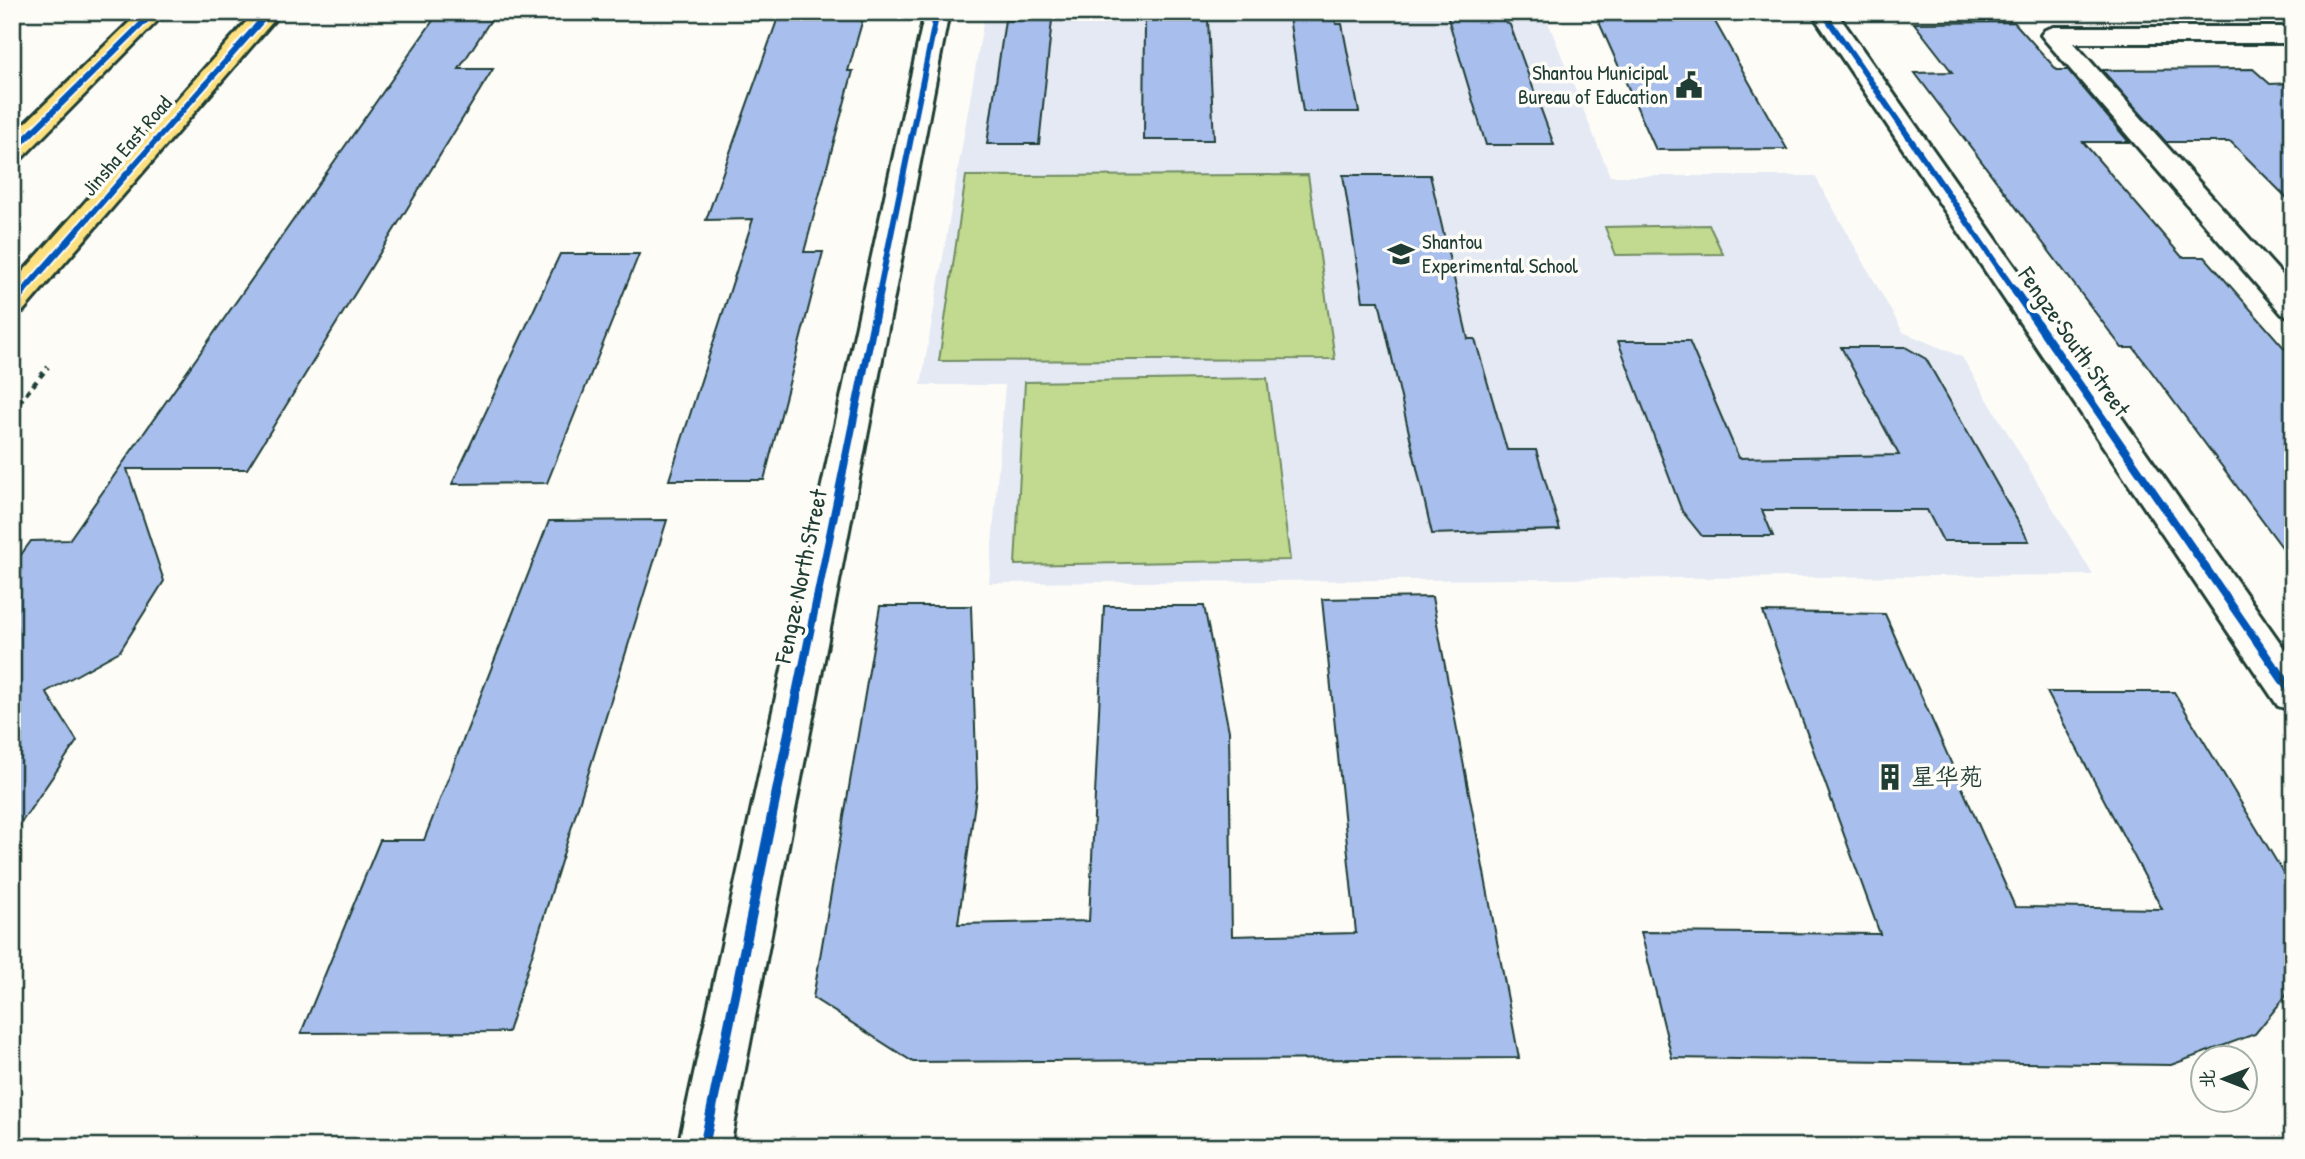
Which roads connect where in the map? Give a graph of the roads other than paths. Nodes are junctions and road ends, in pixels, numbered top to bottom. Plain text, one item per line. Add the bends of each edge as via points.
1 (154, 12) edge
2 (269, 12) edge
3 (937, 12) edge
4 (1823, 12) edge
5 (2286, 32) edge
6 (14, 148) edge
7 (12, 303) edge
8 (2293, 307) edge
9 (2293, 694) edge
10 (704, 1147) edge

1 - 6 main road
2 - 7 main road, Jinsha East Road
3 - 10 street, Fengze North Street
4 - 9 street, Fengze South Street
5 - 8 street via 2054,35

